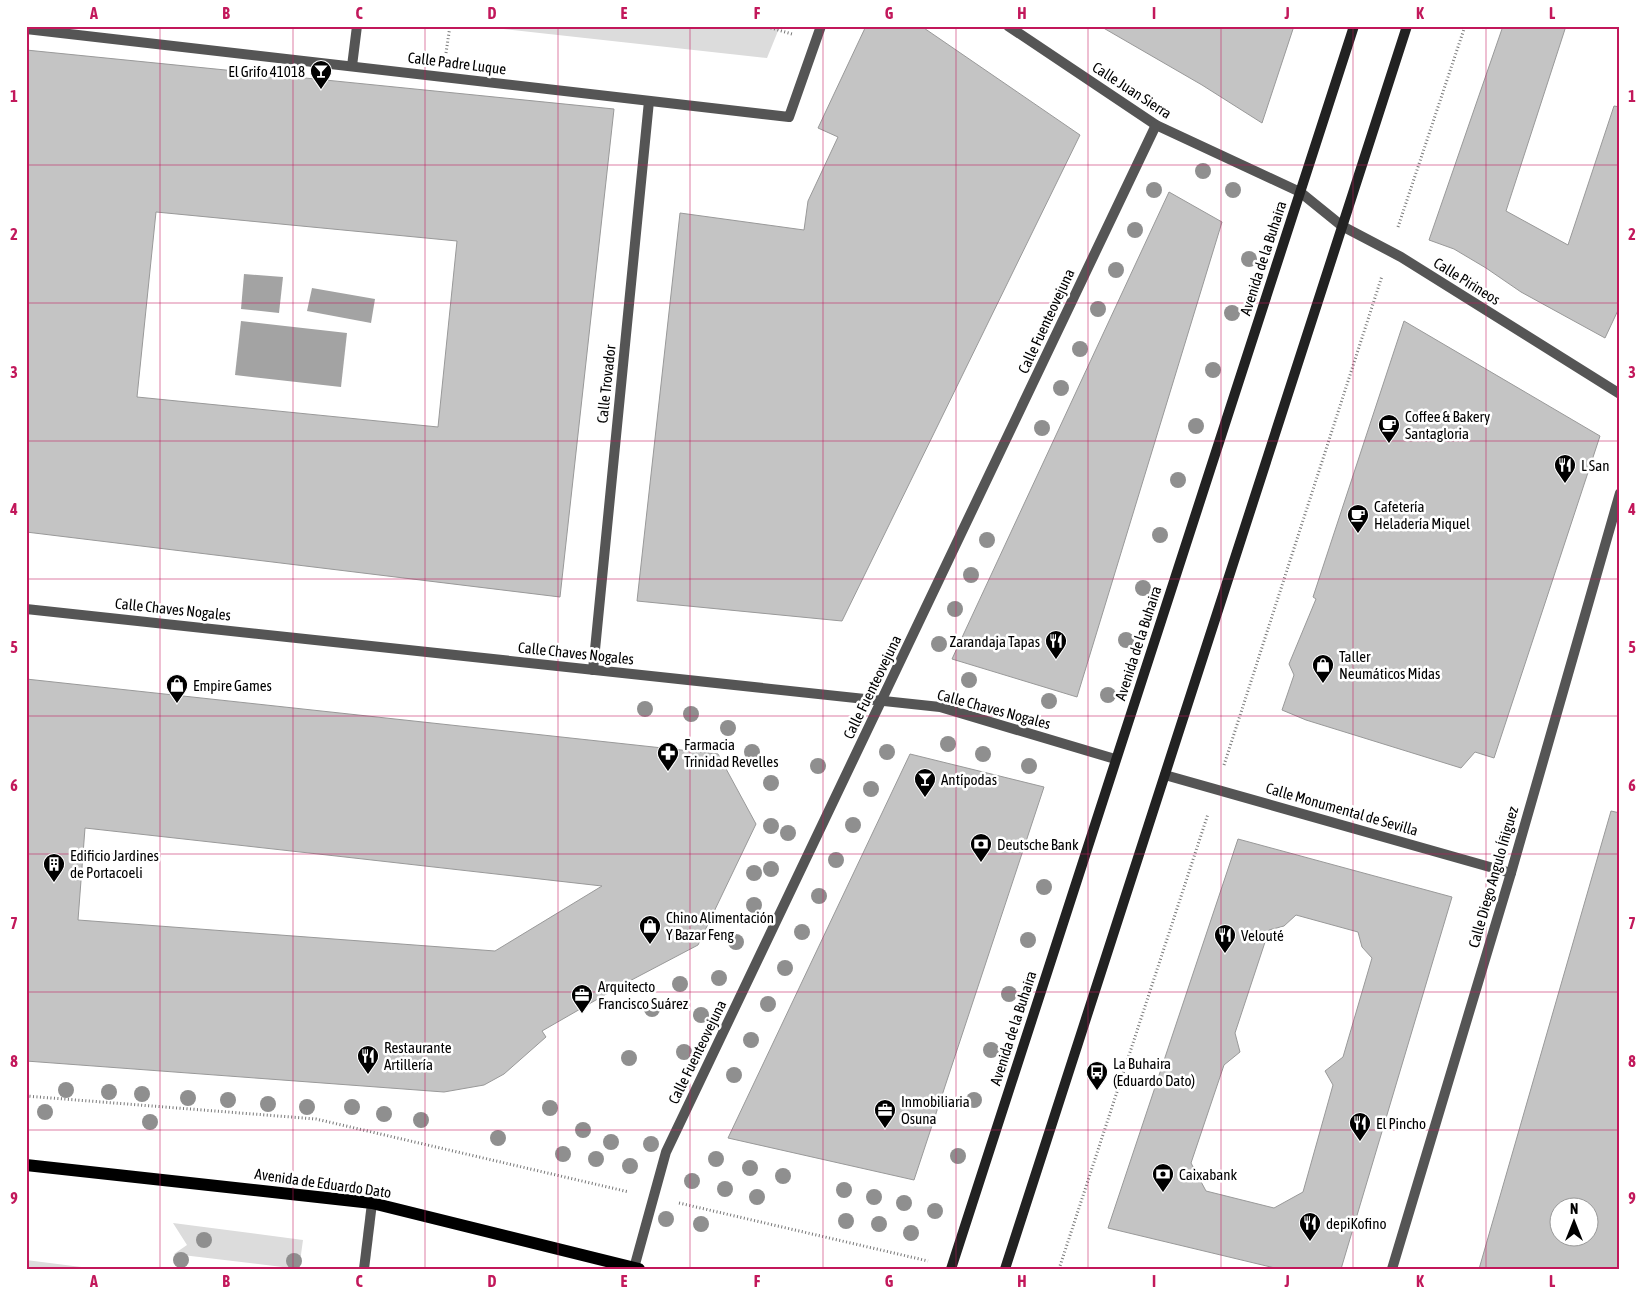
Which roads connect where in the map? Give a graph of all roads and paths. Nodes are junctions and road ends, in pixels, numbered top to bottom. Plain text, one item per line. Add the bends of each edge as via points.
1 (357, 26) edge
2 (821, 26) edge
3 (1008, 26) edge
4 (1354, 26) edge
5 (1407, 26) edge
6 (1465, 26) edge
7 (26, 29) edge
8 (352, 66) junction
9 (649, 101) junction
10 (1156, 125) junction
11 (1300, 192) junction
12 (1342, 226) junction
13 (1397, 230) dead end
14 (1383, 272) dead end
15 (1620, 394) edge
16 (1620, 493) edge
17 (26, 609) edge
18 (593, 670) junction
19 (882, 701) junction
20 (1115, 759) junction
21 (1222, 770) dead end
22 (1165, 774) junction
23 (1209, 811) dead end
24 (1511, 873) junction
25 (26, 1096) edge
26 (26, 1165) edge
27 (633, 1192) dead end
28 (674, 1202) dead end
29 (372, 1203) junction
30 (926, 1260) dead end
31 (637, 1268) edge
32 (364, 1269) edge
33 (951, 1269) edge
34 (1005, 1269) edge
35 (1059, 1269) edge
36 (1392, 1269) edge

1 - 8 street
2 - 9 street, Calle Padre Luque via 789,117
3 - 10 street, Calle Juan Sierra
4 - 11 main road, Avenida de la Buhaira
5 - 12 main road
6 - 13 path
7 - 8 street, Calle Padre Luque
8 - 9 street, Calle Padre Luque
9 - 18 street, Calle Trovador
10 - 11 street, Calle Juan Sierra
10 - 19 street, Calle Fuenteovejuna
11 - 12 street, Calle Pirineos
11 - 20 main road, Avenida de la Buhaira
12 - 15 street, Calle Pirineos via 1401,257
12 - 22 main road
14 - 21 path
16 - 24 street, Calle Diego Angulo Íñiguez
17 - 18 street, Calle Chaves Nogales
18 - 19 street, Calle Chaves Nogales
19 - 20 street, Calle Chaves Nogales via 940,708
19 - 31 street, Calle Fuenteovejuna via 666,1152
20 - 33 main road, Avenida de la Buhaira
22 - 24 street, Calle Monumental de Sevilla
22 - 34 main road
23 - 35 path
24 - 36 street, Calle Diego Angulo Íñiguez
25 - 27 path via 316,1119
26 - 29 main road, Avenida de Eduardo Dato
28 - 30 path
29 - 31 main road, Avenida de Eduardo Dato
29 - 32 street

